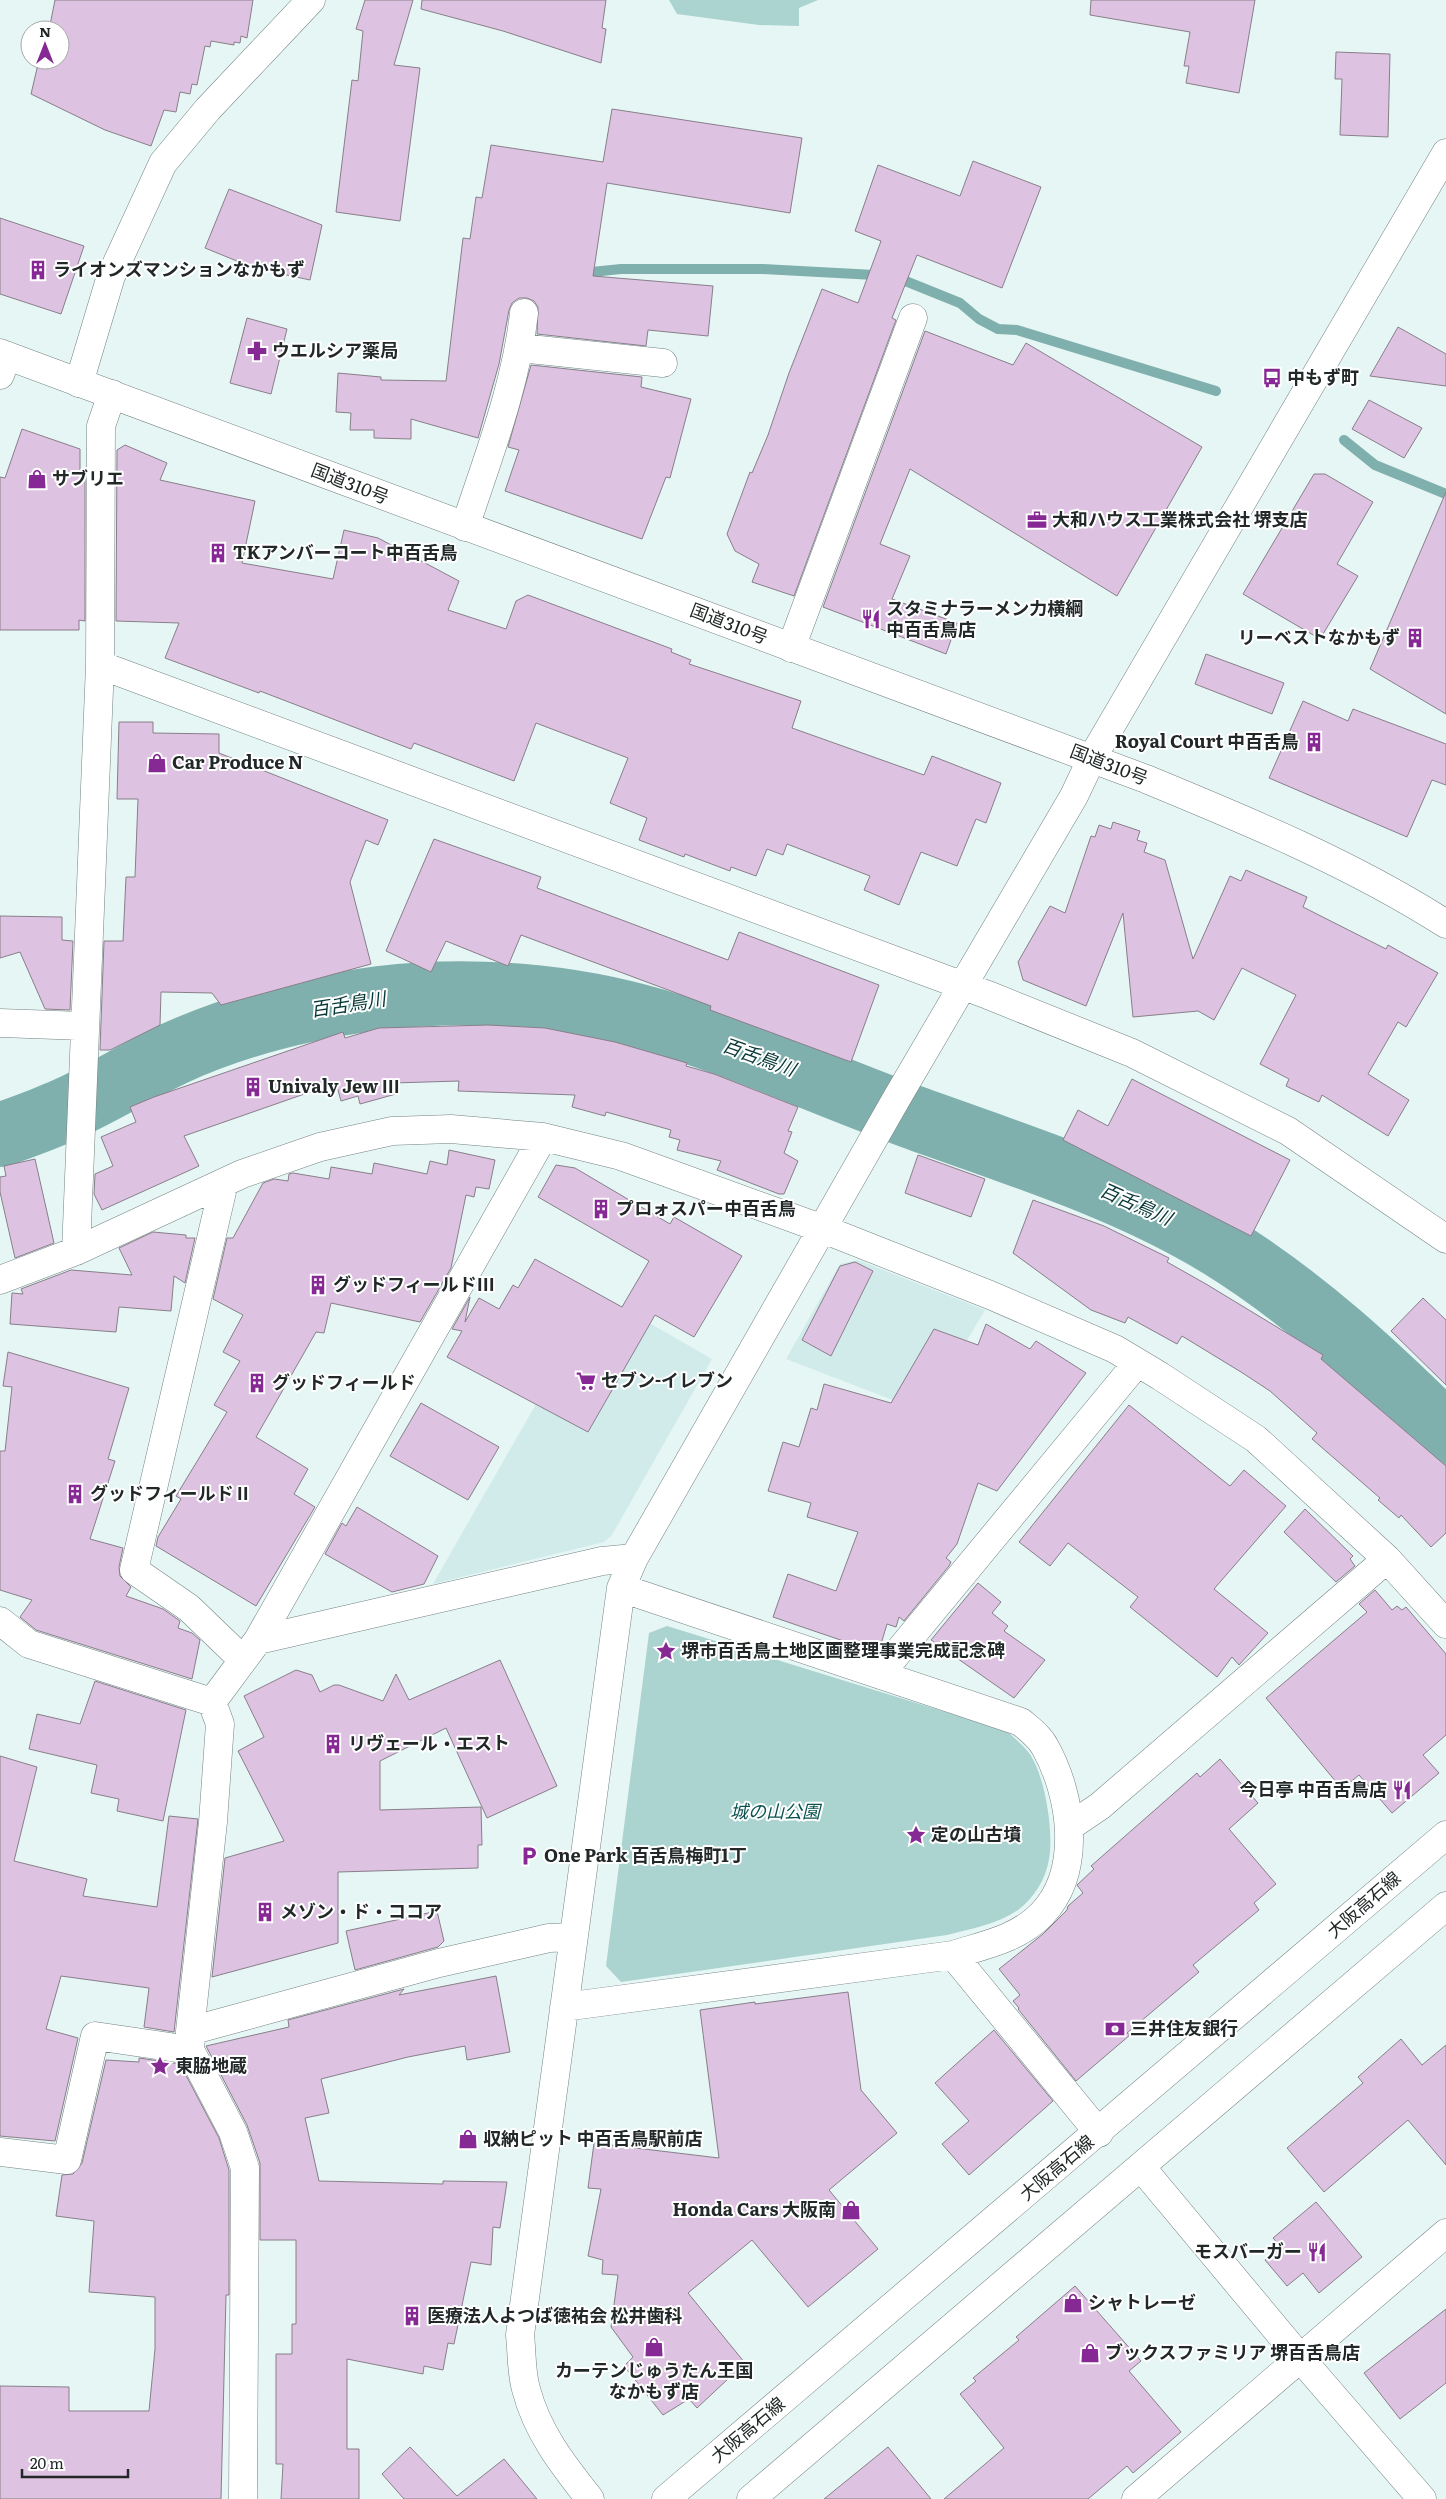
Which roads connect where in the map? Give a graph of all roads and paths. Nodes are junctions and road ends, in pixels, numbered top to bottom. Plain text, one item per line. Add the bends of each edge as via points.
1 (311, 0) edge
2 (1446, 153) edge
3 (524, 313) dead end
4 (913, 318) dead end
5 (520, 348) junction
6 (2, 361) edge
7 (663, 363) dead end
8 (79, 383) junction
9 (112, 394) junction
10 (465, 527) junction
11 (791, 648) junction
12 (100, 665) junction
13 (1092, 758) junction
14 (1444, 917) edge
15 (962, 985) junction
16 (0, 1023) edge
17 (84, 1026) junction
18 (543, 1137) junction
19 (224, 1183) junction
20 (823, 1229) junction
21 (1446, 1239) edge
22 (76, 1250) junction
23 (0, 1280) edge
24 (1136, 1363) junction
25 (634, 1558) junction
26 (1386, 1559) junction
27 (621, 1588) junction
28 (0, 1620) edge
29 (1446, 1624) edge
30 (250, 1649) junction
31 (880, 1674) junction
32 (212, 1702) junction
33 (1068, 1827) junction
34 (1446, 1835) edge
35 (1446, 1906) edge
36 (573, 1936) junction
37 (953, 1955) junction
38 (564, 2007) junction
39 (190, 2040) junction
40 (1099, 2132) junction
41 (0, 2152) edge
42 (1141, 2167) junction
43 (1446, 2233) edge
44 (1301, 2359) junction
45 (243, 2499) edge
46 (590, 2499) edge
47 (666, 2499) edge
48 (750, 2499) edge
49 (1136, 2499) edge
50 (1422, 2499) edge

1 - 8 main road via 221,95 164,162 111,276
2 - 13 main road
3 - 5 main road
4 - 11 main road
5 - 7 main road
5 - 10 main road
6 - 8 main road, 国道310号
8 - 9 main road, 国道310号
9 - 10 main road, 国道310号
9 - 12 main road via 101,426
10 - 11 main road, 国道310号
11 - 13 main road, 国道310号
12 - 15 main road
12 - 17 main road
13 - 14 main road, 国道310号 via 1229,813
13 - 15 main road via 1074,796
15 - 20 main road
15 - 21 main road via 1132,1053 1288,1131
16 - 17 main road
17 - 22 main road
18 - 19 main road via 451,1129 392,1131 320,1147
18 - 20 main road via 621,1156
18 - 30 main road
19 - 22 main road
19 - 30 main road via 134,1570
20 - 24 main road via 990,1294 1115,1349
20 - 25 main road
22 - 23 main road
24 - 26 main road via 1256,1440
24 - 31 main road
25 - 27 main road
25 - 30 main road via 602,1561
26 - 29 main road
26 - 33 main road via 1100,1806
27 - 31 main road
27 - 36 main road
28 - 32 main road via 29,1644
30 - 32 main road
31 - 33 main road via 1021,1722 1044,1745 1060,1782
32 - 39 main road via 220,1734
33 - 37 main road via 1068,1861 1062,1883 1041,1915 1008,1938
34 - 40 main road, 大阪高石線
35 - 42 main road
36 - 38 main road
36 - 39 main road via 549,1938 439,1963
37 - 38 main road
37 - 40 main road
38 - 46 main road via 520,2335 525,2388 540,2430
39 - 41 main road via 94,2036 67,2160
39 - 45 main road via 233,2132 245,2168
40 - 47 main road, 大阪高石線
42 - 44 main road
42 - 48 main road
43 - 44 main road
44 - 49 main road
44 - 50 main road

